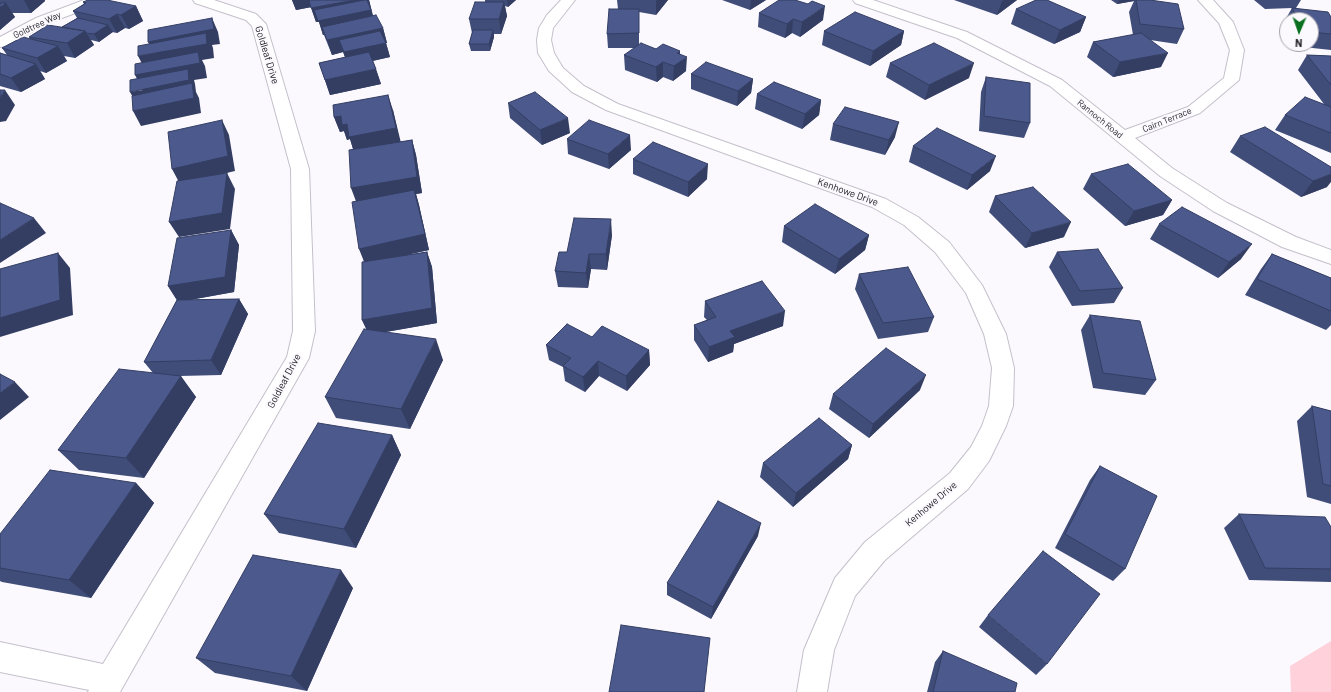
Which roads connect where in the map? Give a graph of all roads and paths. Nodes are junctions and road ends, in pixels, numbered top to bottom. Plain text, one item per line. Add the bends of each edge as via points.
1 (97, 0) edge
2 (568, 0) edge
3 (860, 0) edge
4 (1205, 0) edge
5 (211, 1) edge
6 (0, 43) edge
7 (1123, 137) junction
8 (1331, 257) edge
9 (0, 657) edge
10 (107, 686) edge
11 (812, 692) edge

1 - 6 street, Goldtree Way via 41,21
2 - 11 street, Kenhowe Drive via 552,18 546,28 544,40 546,53 557,71 578,89 612,107 880,203 911,221 942,247 975,290 995,334 1002,368 1001,406 980,454 959,481 875,551 845,587 819,650
3 - 7 street, Rannoch Road via 962,35 1056,83
4 - 7 street, Cairn Terrace via 1226,22 1237,50 1231,80 1194,110
5 - 10 street, Goldleaf Drive via 251,17 259,24 300,169 304,331 298,358
7 - 8 street, Rannoch Road via 1166,172 1220,207 1289,242
9 - 10 street

